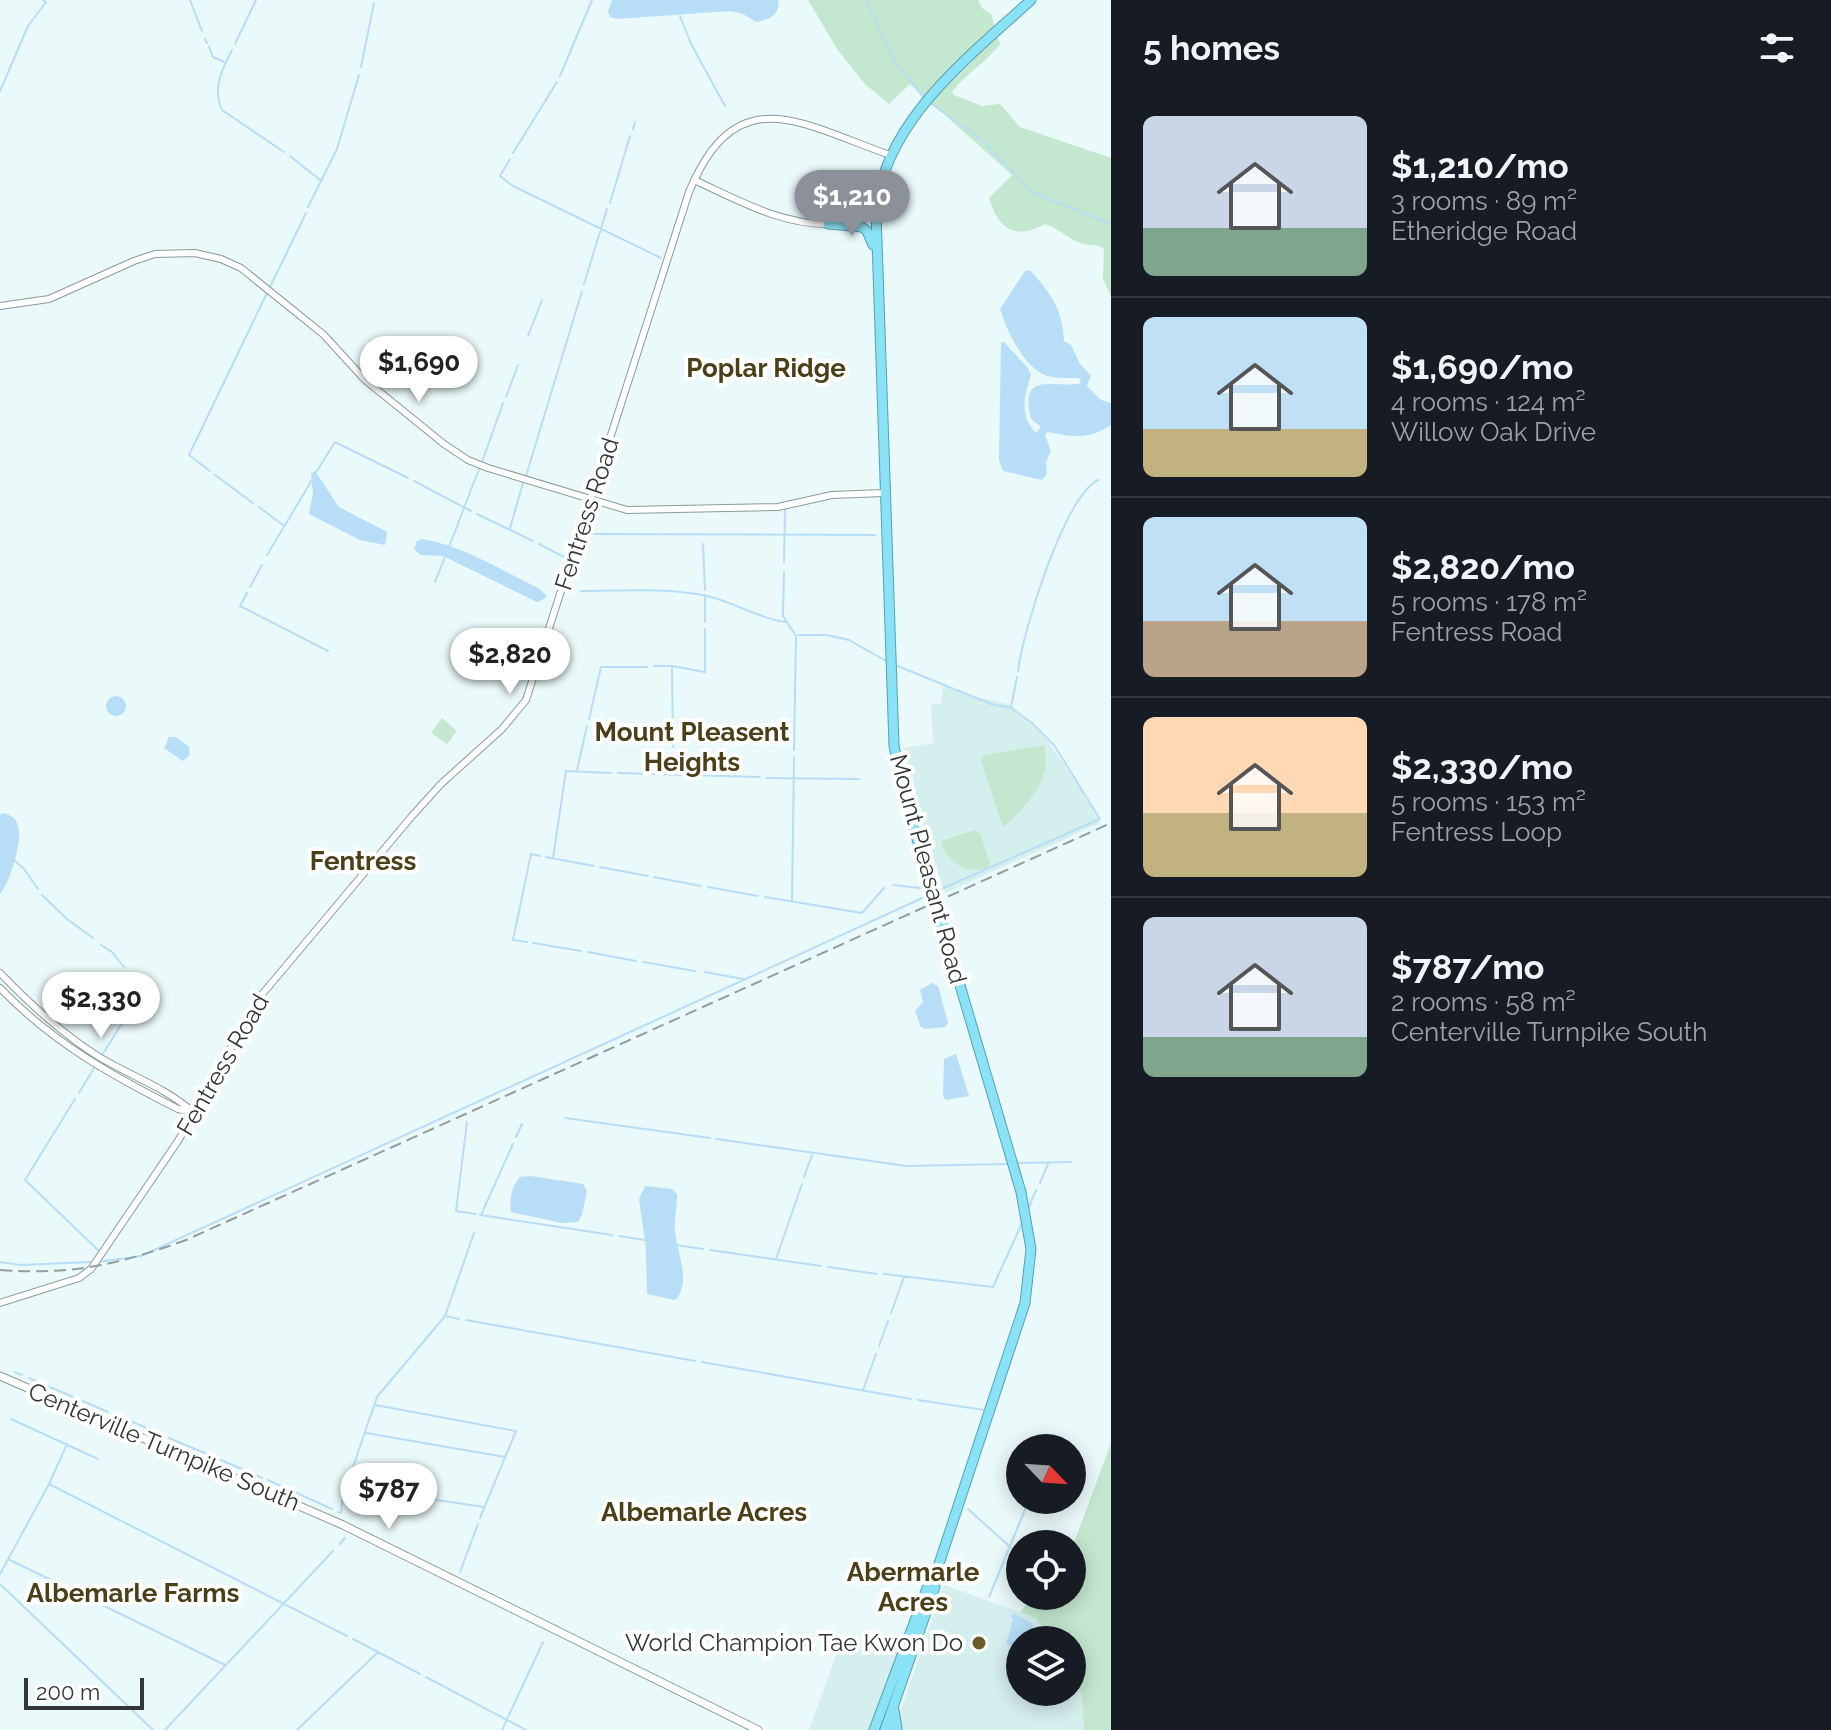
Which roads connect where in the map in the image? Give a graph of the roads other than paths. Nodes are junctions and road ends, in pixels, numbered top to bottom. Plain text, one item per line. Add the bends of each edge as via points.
1 (1031, 0) edge
2 (890, 155) junction
3 (694, 180) junction
4 (879, 186) junction
5 (875, 222) junction
6 (854, 223) junction
7 (828, 224) junction
8 (875, 257) junction
9 (0, 306) edge
10 (884, 493) junction
11 (591, 501) junction
12 (0, 973) edge
13 (0, 988) edge
14 (193, 1112) junction
15 (0, 1303) edge
16 (0, 1376) edge
17 (891, 1698) junction
18 (758, 1730) edge
19 (874, 1730) edge
20 (887, 1730) edge

1 - 2 highway, Mount Pleasant Road via 940,87
2 - 3 street, Fentress Road via 794,121 755,121 718,140
2 - 4 highway, Mount Pleasant Road
3 - 7 street via 781,218
3 - 11 street, Fentress Road
4 - 5 highway, Mount Pleasant Road
4 - 6 highway via 864,216
5 - 6 street
5 - 8 highway, Mount Pleasant Road
6 - 7 street
7 - 8 highway via 862,227
8 - 10 highway, Mount Pleasant Road
9 - 11 street via 49,299 155,254 195,253 221,259 241,268 324,335 365,380 462,457
10 - 11 street via 832,495 764,508 627,510
10 - 17 highway, Mount Pleasant Road via 895,752 1021,1192 1031,1249 1023,1312
11 - 14 street, Fentress Road via 526,700 428,797 285,965 253,1007
12 - 14 street via 61,1030
13 - 14 street via 89,1062
14 - 15 street, Fentress Road via 91,1269 79,1278
16 - 18 main road, Centerville Turnpike South via 343,1525
17 - 19 highway, Mount Pleasant Road
17 - 20 highway via 897,1728

